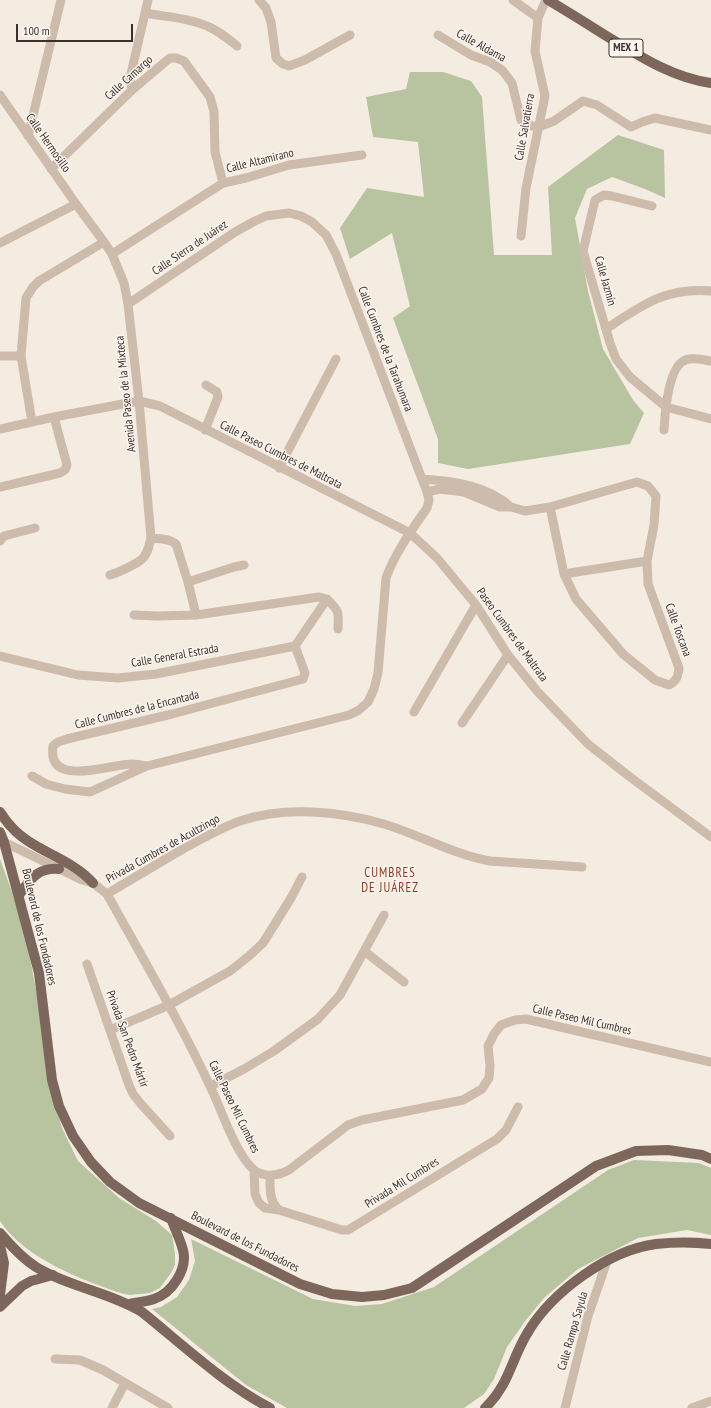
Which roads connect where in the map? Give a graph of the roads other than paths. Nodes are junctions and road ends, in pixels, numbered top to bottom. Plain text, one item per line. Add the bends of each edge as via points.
1 (61, 0) edge
2 (148, 0) edge
3 (259, 0) edge
4 (513, 0) edge
5 (547, 0) edge
6 (145, 13) junction
7 (538, 18) junction
8 (350, 35) dead end
9 (438, 35) dead end
10 (237, 46) dead end
11 (711, 83) edge
12 (132, 90) junction
13 (0, 95) edge
14 (539, 127) junction
15 (711, 130) edge
16 (28, 136) junction
17 (362, 155) dead end
18 (52, 169) junction
19 (223, 183) junction
20 (76, 204) junction
21 (652, 206) dead end
22 (266, 216) joint
23 (521, 236) dead end
24 (104, 242) junction
25 (0, 243) edge
26 (112, 254) junction
27 (711, 291) edge
28 (128, 304) junction
29 (606, 329) junction
30 (0, 356) edge
31 (21, 356) junction
32 (336, 359) dead end
33 (711, 361) edge
34 (206, 385) dead end
35 (140, 401) junction
36 (666, 407) junction
37 (54, 417) junction
38 (711, 419) edge
39 (32, 422) junction
40 (0, 429) edge
41 (205, 430) junction
42 (664, 430) dead end
43 (279, 468) junction
44 (422, 479) junction
45 (0, 487) edge
46 (427, 492) junction
47 (511, 507) junction
48 (550, 507) junction
49 (35, 528) dead end
50 (410, 533) junction
51 (151, 538) junction
52 (0, 541) edge
53 (647, 560) junction
54 (244, 565) dead end
55 (564, 574) junction
56 (110, 575) dead end
57 (188, 582) junction
58 (325, 598) junction
59 (476, 605) junction
60 (134, 615) dead end
61 (196, 615) junction
62 (338, 629) dead end
63 (295, 646) junction
64 (508, 655) junction
65 (0, 656) edge
66 (414, 712) dead end
67 (462, 723) dead end
68 (147, 766) junction
69 (32, 776) dead end
70 (0, 812) edge
71 (0, 832) edge
72 (711, 837) edge
73 (2, 841) edge
74 (582, 867) dead end
75 (59, 869) junction
76 (302, 877) dead end
77 (93, 883) junction
78 (107, 894) junction
79 (19, 895) junction
80 (384, 915) dead end
81 (364, 951) junction
82 (87, 964) dead end
83 (404, 982) dead end
84 (169, 1006) junction
85 (110, 1030) junction
86 (711, 1062) edge
87 (211, 1086) junction
88 (518, 1107) dead end
89 (170, 1136) dead end
90 (711, 1158) edge
91 (254, 1170) junction
92 (270, 1176) junction
93 (279, 1210) junction
94 (171, 1218) junction
95 (0, 1233) edge
96 (711, 1244) edge
97 (0, 1246) edge
98 (607, 1260) junction
99 (53, 1275) junction
100 (0, 1295) edge
101 (130, 1304) junction
102 (0, 1307) edge
103 (55, 1359) dead end
104 (125, 1383) junction
105 (711, 1401) edge
106 (112, 1408) edge
107 (168, 1408) edge
108 (270, 1408) edge
109 (485, 1408) edge
110 (565, 1408) edge
111 (692, 1408) edge

1 - 16 street
2 - 6 street
3 - 8 street via 272,22 276,58 282,64 289,66 305,60
4 - 7 street
5 - 7 street, Calle Salvatierra
5 - 11 main road, MEX 1 via 663,69
6 - 10 street via 208,26
6 - 12 street via 130,78
7 - 14 street, Calle Salvatierra via 535,51 545,96
9 - 14 street, Calle Aldama via 502,70 512,83 521,120 526,125
12 - 18 street, Calle Camargo
12 - 19 street, Calle Camargo via 170,58 184,61 210,97 214,112 215,152
13 - 16 street, Calle Hermosillo
14 - 15 street via 554,121 583,102 597,105 631,127 655,118
14 - 23 street, Calle Salvatierra via 526,188
16 - 18 street, Calle Hermosillo
17 - 19 street, Calle Altamirano via 289,165
18 - 20 street, Calle Hermosillo
19 - 26 street, Calle Altamirano
20 - 24 street, Avenida Paseo de la Mixteca
20 - 25 street
21 - 29 street, Calle Jazmín via 604,195 595,200 583,251
22 - 28 street, Calle Sierra de Juárez via 235,232
22 - 44 street, Calle Cumbres de la Tarahumara via 289,213 301,216 326,235 338,260
24 - 26 street, Avenida Paseo de la Mixteca
24 - 31 street via 33,287 26,298
26 - 28 street, Avenida Paseo de la Mixteca via 124,283
27 - 29 street via 695,289 667,294 645,304
28 - 35 street, Avenida Paseo de la Mixteca
29 - 36 street, Calle Jazmín via 616,359 630,377
30 - 31 street
31 - 39 street
32 - 43 street
33 - 36 street via 688,359 679,365 672,379
34 - 41 street via 217,392 218,397
35 - 37 street
35 - 41 street, Calle Paseo Cumbres de Maltrata via 160,406
35 - 51 street, Avenida Paseo de la Mixteca
36 - 38 street
36 - 42 street
37 - 39 street
37 - 45 street via 67,466 65,470
39 - 40 street
41 - 43 street, Calle Paseo Cumbres de Maltrata
43 - 50 street, Calle Paseo Cumbres de Maltrata
44 - 46 street, Calle Cumbres de la Tarahumara
44 - 47 street, Calle Toscana via 465,483 502,498
46 - 47 street, Calle Toscana via 440,489 464,492 500,507
46 - 50 street, Calle Cumbres de la Tarahumara via 427,508
47 - 48 street, Calle Toscana via 525,511
48 - 53 street, Calle Toscana via 637,482 648,486 656,496 654,525
48 - 55 street, Calle Toscana
49 - 52 street via 4,536
50 - 59 street, Paseo Cumbres de Maltrata via 437,558
50 - 68 street, Calle Cumbres de la Encantada via 390,566 386,578 378,673 368,702 359,710 349,715
51 - 56 street, Avenida Paseo de la Mixteca via 142,559
51 - 57 street via 176,544
53 - 55 street
53 - 55 street, Calle Toscana via 648,584 679,668 678,676 669,685 655,680 623,654 576,599
54 - 57 street
57 - 61 street
58 - 61 street
58 - 62 street via 339,613
58 - 63 street
59 - 64 street, Paseo Cumbres de Maltrata
59 - 66 street
60 - 61 street
63 - 65 street, Calle General Estrada via 156,674 118,678 78,675
63 - 68 street, Calle Cumbres de la Encantada via 305,673 303,679 67,739 53,746 53,761 66,771 78,772 132,764
64 - 67 street
64 - 72 street, Paseo Cumbres de Maltrata via 537,691 588,744
68 - 69 street, Calle Cumbres de la Encantada via 90,792 46,784
70 - 77 main road via 12,828 27,841 63,860
71 - 73 main road, Boulevard de los Fundadores
73 - 75 street, Calle Paseo Mil Cumbres
73 - 79 main road, Boulevard de los Fundadores
74 - 78 street, Privada Cumbres de Acultzingo via 475,858 384,824 309,811 241,821 213,832
75 - 77 street, Calle Paseo Mil Cumbres
75 - 79 main road via 42,870 31,879
76 - 84 street via 263,943 230,971
77 - 78 street, Calle Paseo Mil Cumbres
78 - 84 street, Calle Paseo Mil Cumbres
79 - 94 main road, Boulevard de los Fundadores via 39,973 52,1080 59,1106 73,1136 91,1162 110,1182 139,1203
80 - 81 street
81 - 83 street
81 - 87 street via 340,995 318,1018 274,1051
82 - 85 street, Privada San Pedro Mártir
84 - 85 street
84 - 87 street, Calle Paseo Mil Cumbres
85 - 89 street, Privada San Pedro Mártir via 133,1094
86 - 92 street, Calle Paseo Mil Cumbres via 526,1019 515,1020 502,1025 488,1046 490,1066 488,1078 482,1089 463,1100 348,1125 289,1170
87 - 91 street, Calle Paseo Mil Cumbres via 241,1155
88 - 93 street, Privada Mil Cumbres via 506,1130 497,1139 348,1230
90 - 94 main road, Boulevard de los Fundadores via 668,1150 636,1151 596,1166 412,1288 384,1295 362,1297 332,1294 300,1284
91 - 92 street, Calle Paseo Mil Cumbres
91 - 93 street, Privada Mil Cumbres via 254,1189 259,1202 265,1208
92 - 93 street via 272,1201
94 - 101 main road via 183,1251 183,1266 178,1278 162,1295
95 - 99 main road via 13,1249 36,1267
96 - 98 main road via 655,1244
97 - 100 main road via 4,1263
98 - 109 main road via 569,1286 536,1320 507,1378 495,1398
98 - 110 street, Calle Rampa Sayula via 588,1316
99 - 101 main road
99 - 102 main road via 22,1286
101 - 108 main road via 220,1376
103 - 104 street via 80,1360
104 - 106 street
104 - 107 street
105 - 111 street

